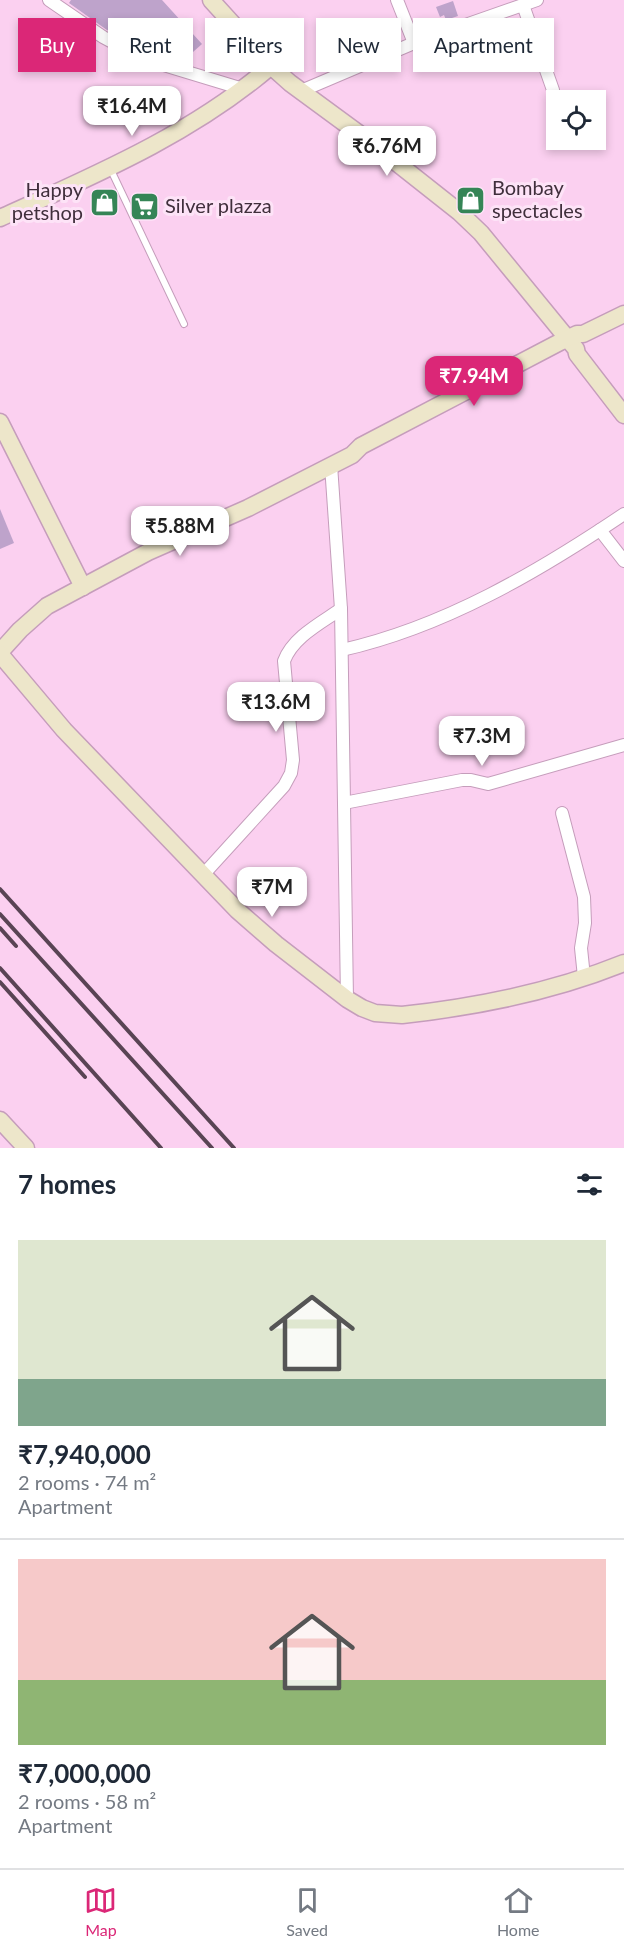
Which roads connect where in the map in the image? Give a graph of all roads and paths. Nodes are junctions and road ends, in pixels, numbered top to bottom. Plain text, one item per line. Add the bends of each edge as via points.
1 (49, 0) edge
2 (197, 0) edge
3 (211, 0) edge
4 (397, 0) edge
5 (537, 0) edge
6 (518, 4) edge
7 (216, 18) edge
8 (226, 18) edge
9 (482, 18) edge
10 (413, 41) edge
11 (413, 44) edge
12 (264, 72) edge
13 (270, 72) edge
14 (272, 72) edge
15 (243, 89) junction
16 (554, 90) dead end
17 (301, 91) junction
18 (110, 167) junction
19 (0, 218) edge
20 (624, 314) edge
21 (184, 324) dead end
22 (571, 344) junction
23 (624, 415) edge
24 (0, 422) edge
25 (331, 465) junction
26 (624, 514) edge
27 (600, 530) junction
28 (624, 561) edge
29 (83, 587) junction
30 (341, 609) junction
31 (342, 650) junction
32 (0, 653) edge
33 (624, 745) edge
34 (344, 802) junction
35 (561, 813) dead end
36 (202, 875) junction
37 (624, 963) edge
38 (584, 977) junction
39 (347, 999) junction
40 (0, 1120) edge
41 (26, 1148) edge

1 - 15 street via 144,59
2 - 7 street
3 - 8 street
4 - 10 street
5 - 6 street
6 - 9 street
6 - 16 street
11 - 17 street
12 - 15 street
13 - 22 street via 284,91 452,220 474,240 518,295
14 - 17 street
15 - 18 street via 159,144
17 - 22 street via 481,233
18 - 19 street
18 - 21 lane
20 - 22 street
22 - 23 street
22 - 25 street via 361,446
24 - 29 street
25 - 29 street
25 - 30 street
26 - 27 street
27 - 28 street
27 - 31 street via 547,564 463,608 376,643
29 - 32 street via 47,606
30 - 31 street
30 - 36 street via 295,643 284,661 291,773 284,786
31 - 34 street
32 - 36 street via 64,730
33 - 34 street via 488,784 471,780 447,782
34 - 39 street
35 - 38 street via 584,897
36 - 39 street via 276,944
37 - 38 street
38 - 39 street via 524,995 402,1015 375,1012
40 - 41 street

